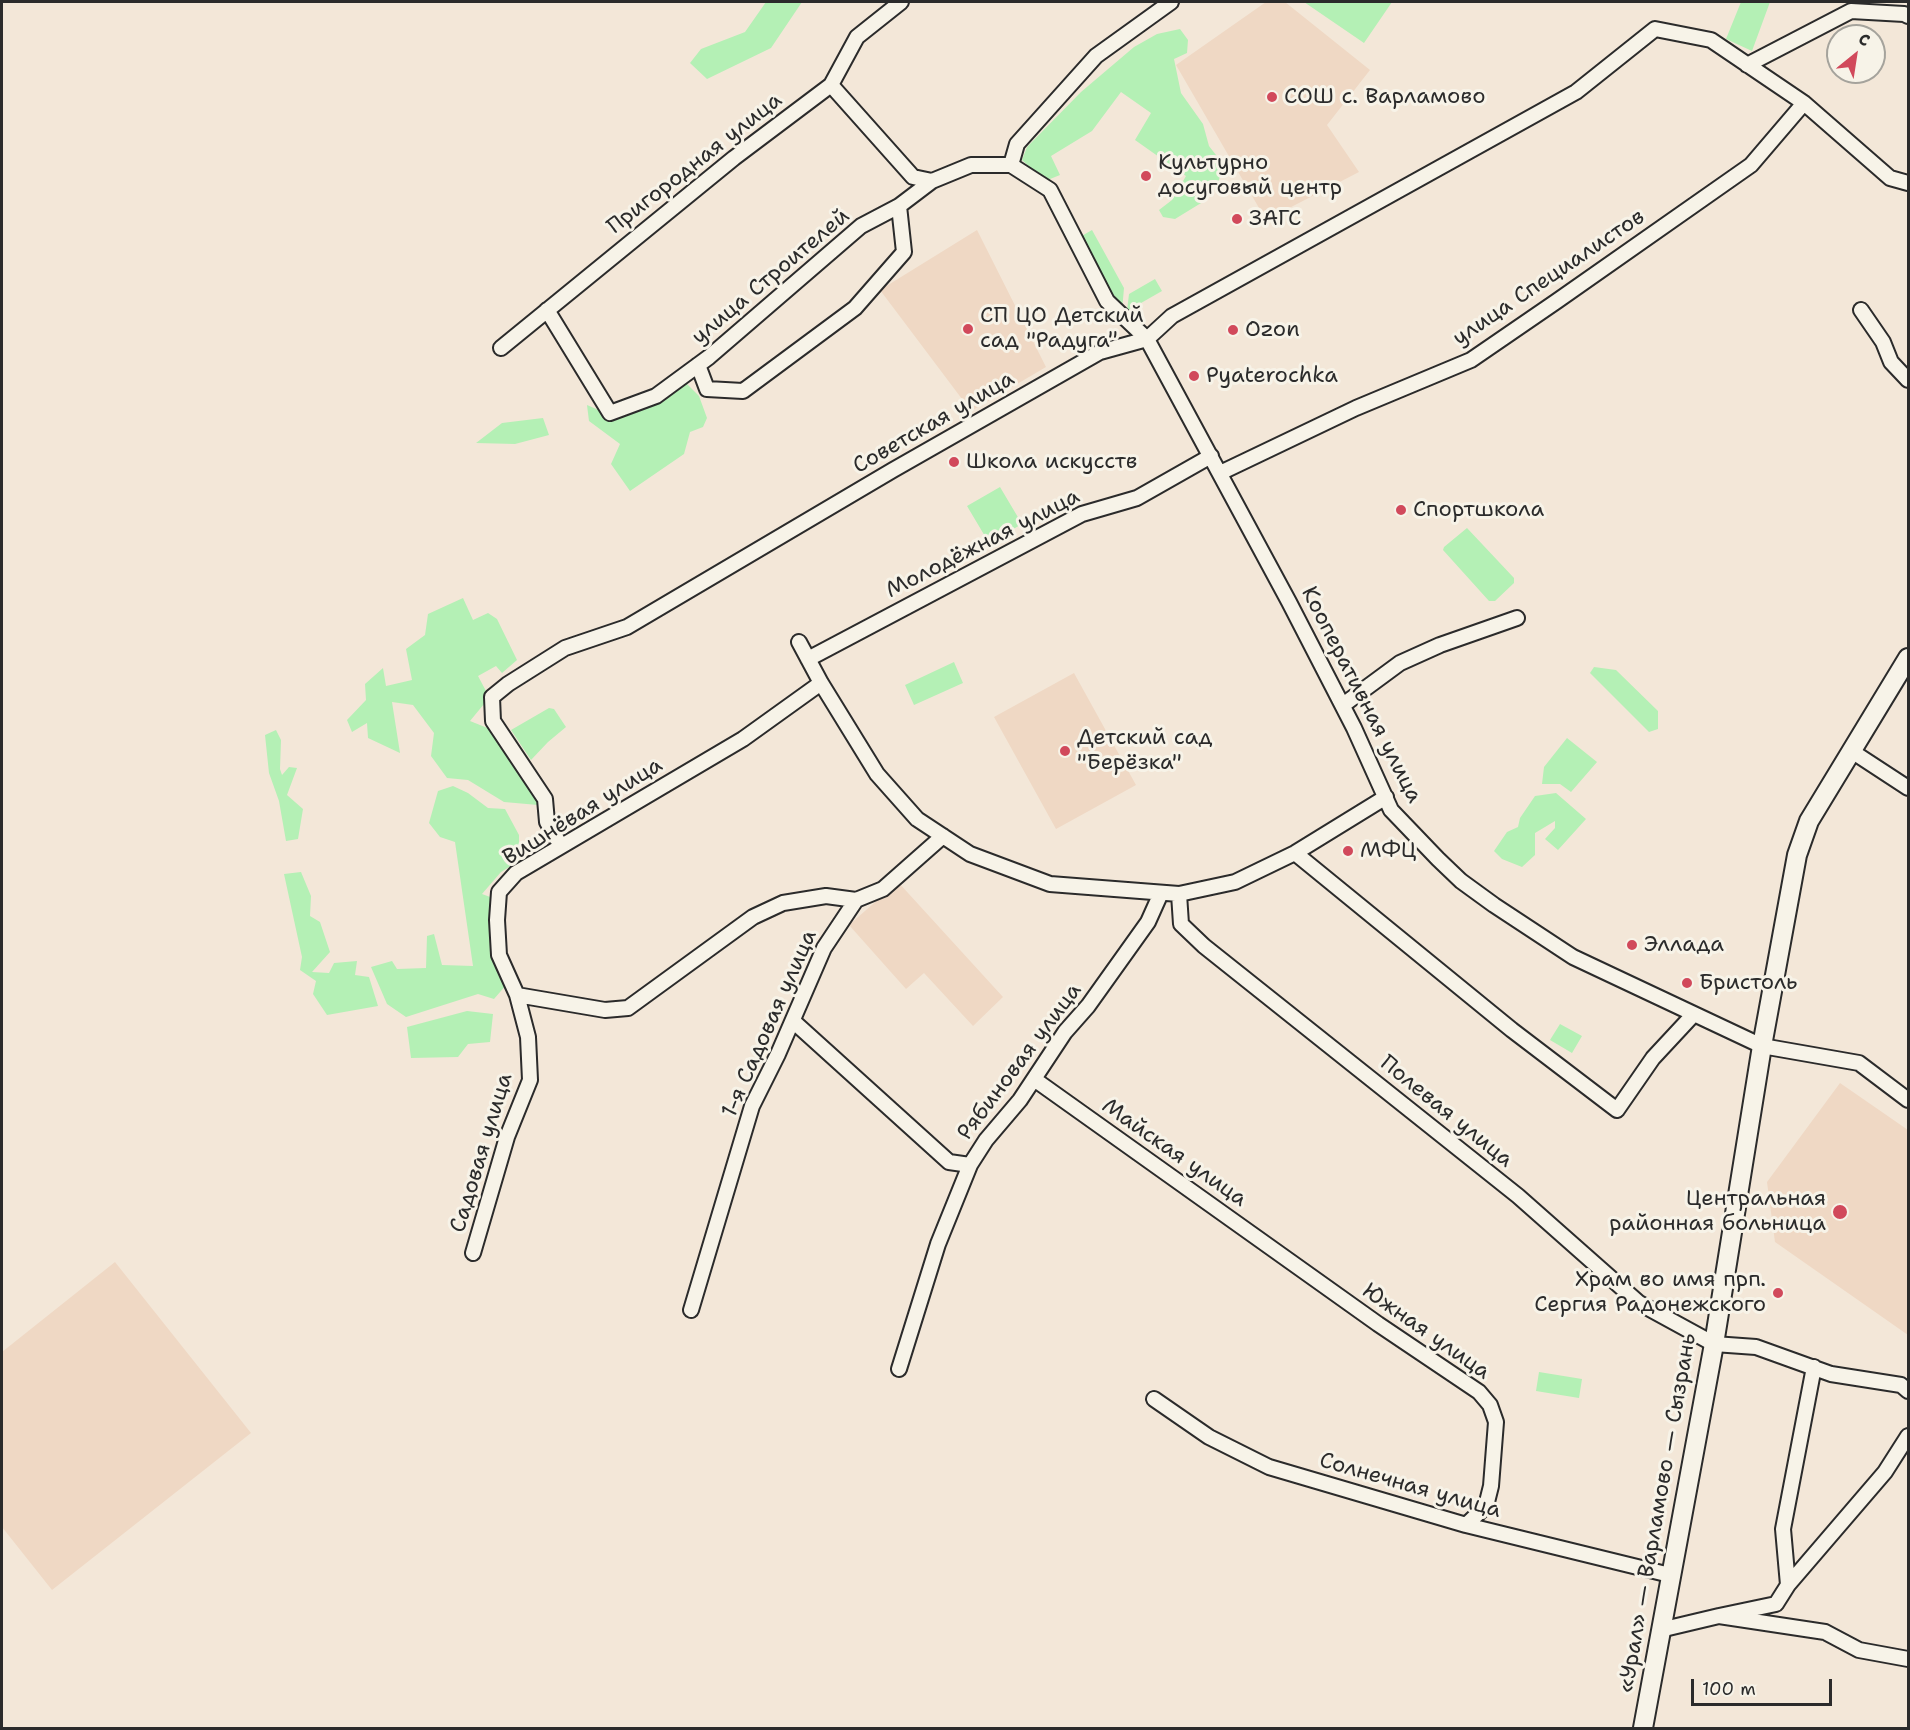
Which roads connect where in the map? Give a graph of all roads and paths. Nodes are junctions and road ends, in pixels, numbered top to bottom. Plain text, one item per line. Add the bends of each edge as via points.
1 (901, 2) edge
2 (1171, 2) edge
3 (1908, 16) edge
4 (1747, 65) junction
5 (831, 85) junction
6 (1804, 103) junction
7 (1011, 165) junction
8 (932, 181) junction
9 (1908, 183) edge
10 (899, 206) junction
11 (547, 310) junction
12 (1861, 310) dead end
13 (1147, 339) junction
14 (501, 348) dead end
15 (698, 365) junction
16 (1908, 380) edge
17 (1211, 456) junction
18 (1220, 473) junction
19 (1518, 618) dead end
20 (799, 642) dead end
21 (1908, 658) edge
22 (808, 659) junction
23 (821, 683) junction
24 (1343, 705) junction
25 (1853, 752) junction
26 (1908, 788) edge
27 (1386, 797) junction
28 (943, 836) junction
29 (561, 846) junction
30 (1295, 853) junction
31 (1161, 894) junction
32 (1179, 894) junction
33 (856, 900) junction
34 (517, 995) junction
35 (1693, 1015) junction
36 (792, 1021) junction
37 (1762, 1046) junction
38 (1034, 1079) junction
39 (1908, 1100) edge
40 (970, 1165) junction
41 (473, 1253) dead end
42 (1290, 1261) joint
43 (691, 1310) dead end
44 (1714, 1344) junction
45 (1814, 1367) junction
46 (899, 1369) dead end
47 (1908, 1391) edge
48 (1154, 1399) dead end
49 (1908, 1436) edge
50 (1466, 1525) junction
51 (1670, 1575) junction
52 (1788, 1585) junction
53 (1719, 1616) junction
54 (1660, 1630) junction
55 (1908, 1659) edge
56 (1642, 1728) edge

1 - 5 street, Пригородная улица via 857,37
2 - 7 street via 1096,56 1017,144
3 - 4 street via 1851,11
4 - 6 street
4 - 13 street, Советская улица via 1711,40 1655,29 1576,92 1172,316
5 - 8 street via 913,177
5 - 11 street, Пригородная улица
6 - 9 street via 1890,178
6 - 18 street, улица Специалистов via 1751,165 1471,360 1356,408
7 - 8 street, улица Строителей via 971,165
7 - 13 street, Кооперативная улица via 1050,190 1107,301
8 - 10 street, улица Строителей
10 - 15 street, улица Строителей via 861,226
10 - 15 street via 904,252 855,308 742,391 707,389
11 - 14 street, Пригородная улица
11 - 15 street, улица Строителей via 610,413 656,396
12 - 16 street via 1883,342 1891,362
13 - 17 street, Кооперативная улица
13 - 29 street, Советская улица via 1100,352 627,627 565,648 492,697 493,721 545,799 547,822
17 - 18 street, Кооперативная улица
17 - 22 street, Молодёжная улица via 1137,498 1082,514
18 - 24 street, Кооперативная улица
19 - 24 street via 1400,663
20 - 22 street
21 - 25 main road, «Урал» — Варламово — Сызрань
22 - 23 street
23 - 28 street via 877,774 917,819
23 - 29 street, Вишнёвая улица via 743,739
24 - 27 street, Кооперативная улица
25 - 26 street
25 - 37 main road, «Урал» — Варламово — Сызрань via 1809,821 1797,855
27 - 30 street
27 - 35 street, Кооперативная улица via 1392,810 1438,859 1494,905 1573,957
28 - 31 street via 970,854 1050,884
28 - 33 street via 883,889
29 - 34 street, Вишнёвая улица via 516,873 499,892 499,955
30 - 32 street via 1235,882
30 - 35 street via 1617,1110 1653,1058
31 - 32 street
31 - 38 street, Рябиновая улица via 1148,922
32 - 44 street, Полевая улица via 1180,924 1204,946 1518,1196 1639,1303
33 - 34 street via 825,896 804,899 783,903 753,917 628,1008 605,1010
33 - 36 street, 1-я Садовая улица via 824,948
34 - 41 street, Садовая улица via 528,1037 530,1080 507,1137
35 - 37 street, Кооперативная улица
36 - 40 street via 949,1162
36 - 43 street, 1-я Садовая улица via 752,1106
37 - 39 street, Кооперативная улица via 1859,1063
37 - 44 main road, «Урал» — Варламово — Сызрань
38 - 40 street, Рябиновая улица
38 - 42 street, Майская улица
40 - 46 street, Рябиновая улица via 938,1244
42 - 50 street, Южная улица via 1446,1368 1490,1404 1496,1422 1491,1485 1486,1506
44 - 45 street via 1756,1347
44 - 51 main road, «Урал» — Варламово — Сызрань
45 - 47 street via 1831,1374 1901,1385
45 - 52 street via 1783,1529
48 - 50 street, Солнечная улица via 1209,1437 1269,1467
49 - 52 street via 1885,1472
50 - 51 street, Солнечная улица
51 - 54 main road, «Урал» — Варламово — Сызрань
52 - 53 street via 1776,1604
53 - 54 street
53 - 55 street via 1825,1632 1859,1650
54 - 56 main road, «Урал» — Варламово — Сызрань

